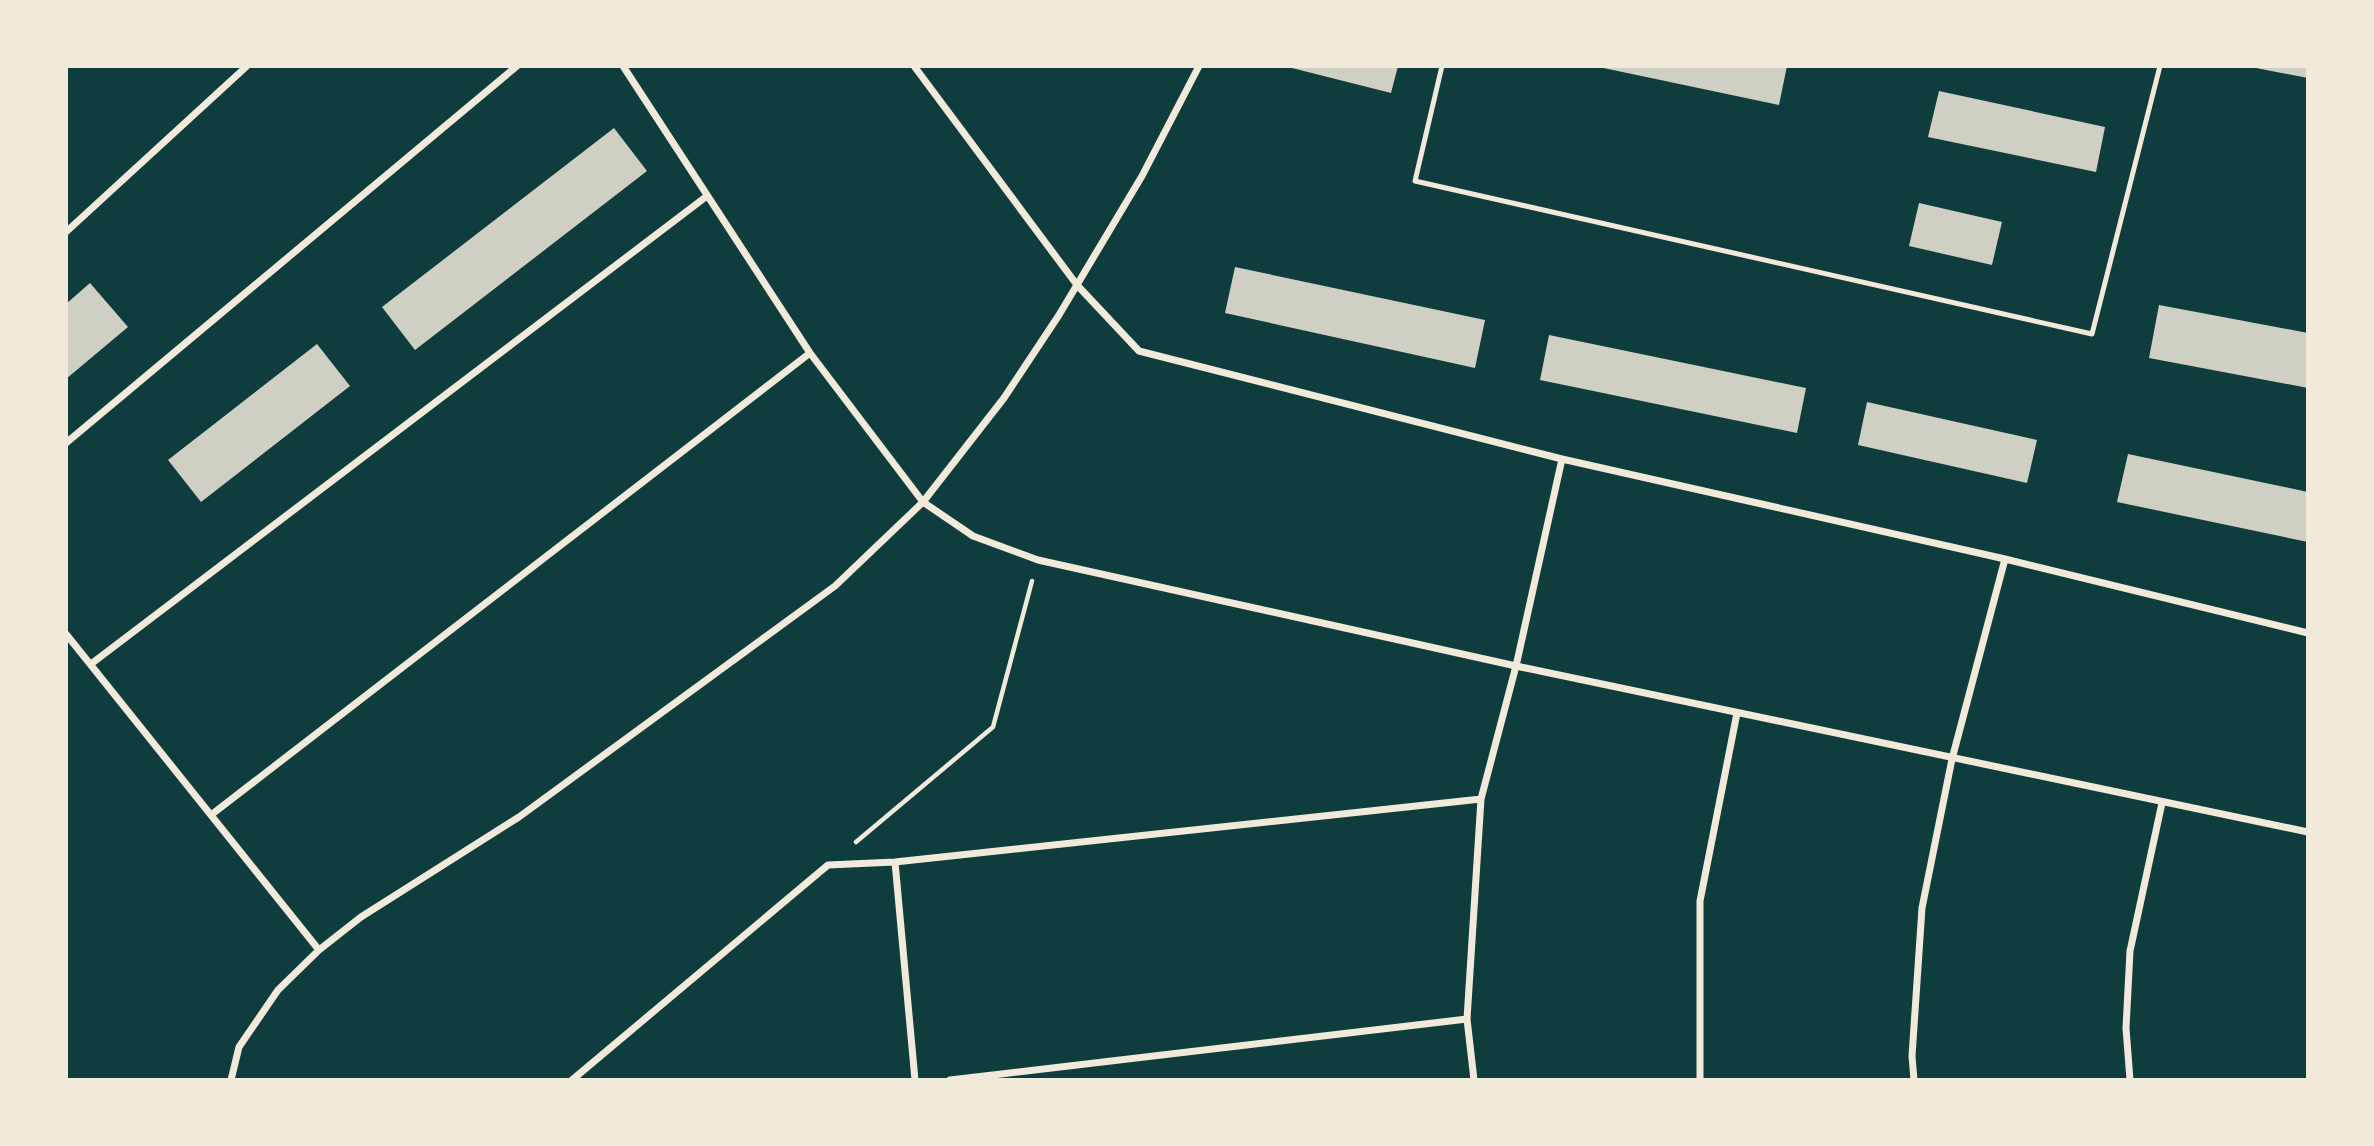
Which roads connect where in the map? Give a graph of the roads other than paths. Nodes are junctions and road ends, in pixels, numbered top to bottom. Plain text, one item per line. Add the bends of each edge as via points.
1 (247, 66) edge
2 (517, 66) edge
3 (623, 66) edge
4 (914, 66) edge
5 (1199, 66) edge
6 (1442, 66) edge
7 (2160, 66) edge
8 (707, 196) junction
9 (66, 232) edge
10 (1077, 285) junction
11 (810, 353) junction
12 (66, 443) edge
13 (1562, 459) junction
14 (923, 502) junction
15 (2005, 559) junction
16 (2308, 632) edge
17 (66, 634) edge
18 (90, 664) junction
19 (1517, 666) junction
20 (1737, 713) junction
21 (1952, 759) junction
22 (1481, 799) junction
23 (2162, 803) junction
24 (211, 815) junction
25 (2308, 832) edge
26 (895, 862) junction
27 (319, 950) junction
28 (1467, 1019) junction
29 (230, 1080) edge
30 (572, 1080) edge
31 (915, 1080) edge
32 (950, 1080) edge
33 (1474, 1080) edge
34 (1700, 1080) edge
35 (1914, 1080) edge
36 (2130, 1080) edge

1 - 9 street
2 - 12 street
3 - 8 street
4 - 10 street
5 - 10 street via 1142,176
6 - 7 lane via 1415,181 2092,334
8 - 11 street
8 - 18 street
10 - 13 street via 1139,351
10 - 14 street via 1004,398
11 - 14 street
11 - 24 street
13 - 15 street
13 - 19 street
14 - 19 street via 973,536 1038,560
14 - 27 street via 835,586 519,817
15 - 16 street
15 - 21 street
17 - 18 street
18 - 24 street
19 - 20 street
19 - 22 street
20 - 21 street
20 - 34 street via 1700,901
21 - 23 street
21 - 35 street via 1922,908
22 - 26 street
22 - 28 street
23 - 25 street
23 - 36 street via 2130,951 2126,1028
24 - 27 street
26 - 30 street via 828,865
26 - 31 street
27 - 29 street via 278,990 239,1047
28 - 32 street
28 - 33 street

